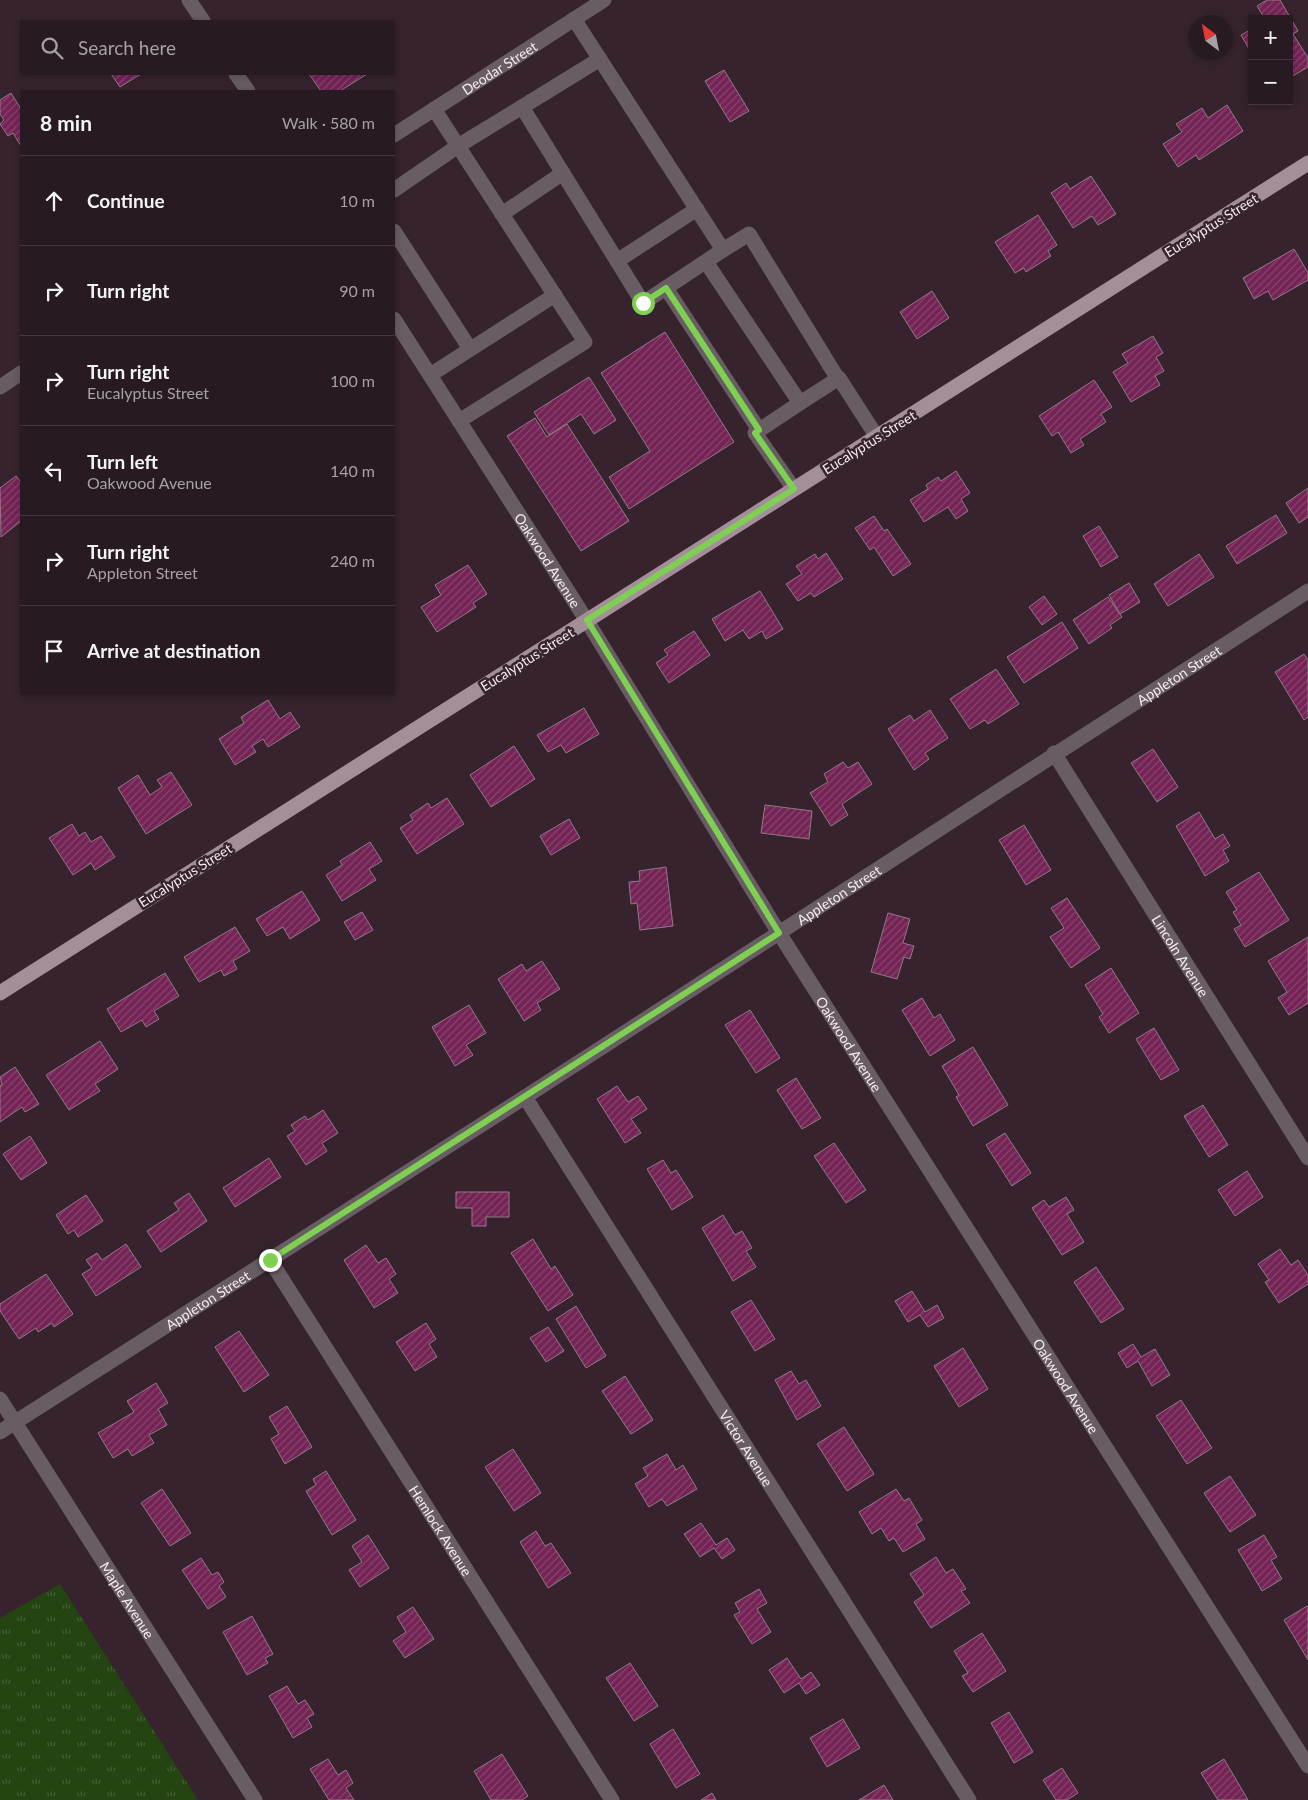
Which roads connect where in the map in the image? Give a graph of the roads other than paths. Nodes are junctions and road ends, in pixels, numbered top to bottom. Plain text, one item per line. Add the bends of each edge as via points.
1 (189, 0) edge
2 (604, 0) edge
3 (574, 19) junction
4 (202, 20) edge
5 (600, 58) junction
6 (237, 75) edge
7 (247, 90) edge
8 (522, 107) junction
9 (434, 109) junction
10 (395, 133) edge
11 (458, 146) junction
12 (1308, 163) edge
13 (562, 173) junction
14 (395, 189) edge
15 (697, 209) junction
16 (502, 214) junction
17 (395, 233) edge
18 (724, 250) junction
19 (617, 261) junction
20 (706, 262) junction
21 (666, 288) junction
22 (554, 295) junction
23 (395, 321) edge
24 (470, 349) junction
25 (20, 374) edge
26 (430, 375) junction
27 (838, 379) junction
28 (0, 387) edge
29 (800, 403) junction
30 (460, 422) junction
31 (759, 430) junction
32 (877, 437) junction
33 (794, 489) junction
34 (1308, 590) edge
35 (587, 620) junction
36 (1054, 753) junction
37 (779, 933) junction
38 (0, 993) edge
39 (525, 1097) junction
40 (1308, 1158) edge
41 (270, 1260) junction
42 (0, 1399) edge
43 (14, 1423) junction
44 (0, 1432) edge
45 (1308, 1766) edge
46 (255, 1800) edge
47 (612, 1800) edge
48 (969, 1800) edge

1 - 4 street
2 - 3 street, Deodar Street
3 - 5 street
3 - 9 street, Deodar Street
5 - 8 street
5 - 15 street
6 - 7 street
8 - 11 street
8 - 13 street
9 - 10 street, Deodar Street
9 - 11 street
11 - 14 street
11 - 16 street
12 - 32 main road, Eucalyptus Street
13 - 16 street
13 - 19 street
15 - 18 street
15 - 19 street
16 - 22 street
17 - 24 street
18 - 20 street
18 - 27 street via 748,234
19 - 21 street via 643,303
20 - 21 street
20 - 29 street
21 - 31 street
22 - 24 street
22 - 30 street via 585,342
23 - 26 street, Oakwood Avenue
24 - 26 street
25 - 28 street
26 - 30 street, Oakwood Avenue
27 - 29 street
27 - 32 street
29 - 31 street
30 - 35 street, Oakwood Avenue
31 - 33 street via 755,433
32 - 33 main road, Eucalyptus Street
33 - 35 main road, Eucalyptus Street
34 - 36 street, Appleton Street
35 - 37 street, Oakwood Avenue
35 - 38 main road, Eucalyptus Street
36 - 37 street, Appleton Street
36 - 40 street, Lincoln Avenue
37 - 39 street, Appleton Street
37 - 45 street, Oakwood Avenue
39 - 41 street, Appleton Street
39 - 48 street, Victor Avenue
41 - 43 street, Appleton Street
41 - 47 street, Hemlock Avenue
42 - 43 street, Maple Avenue
43 - 44 street, Appleton Street
43 - 46 street, Maple Avenue

